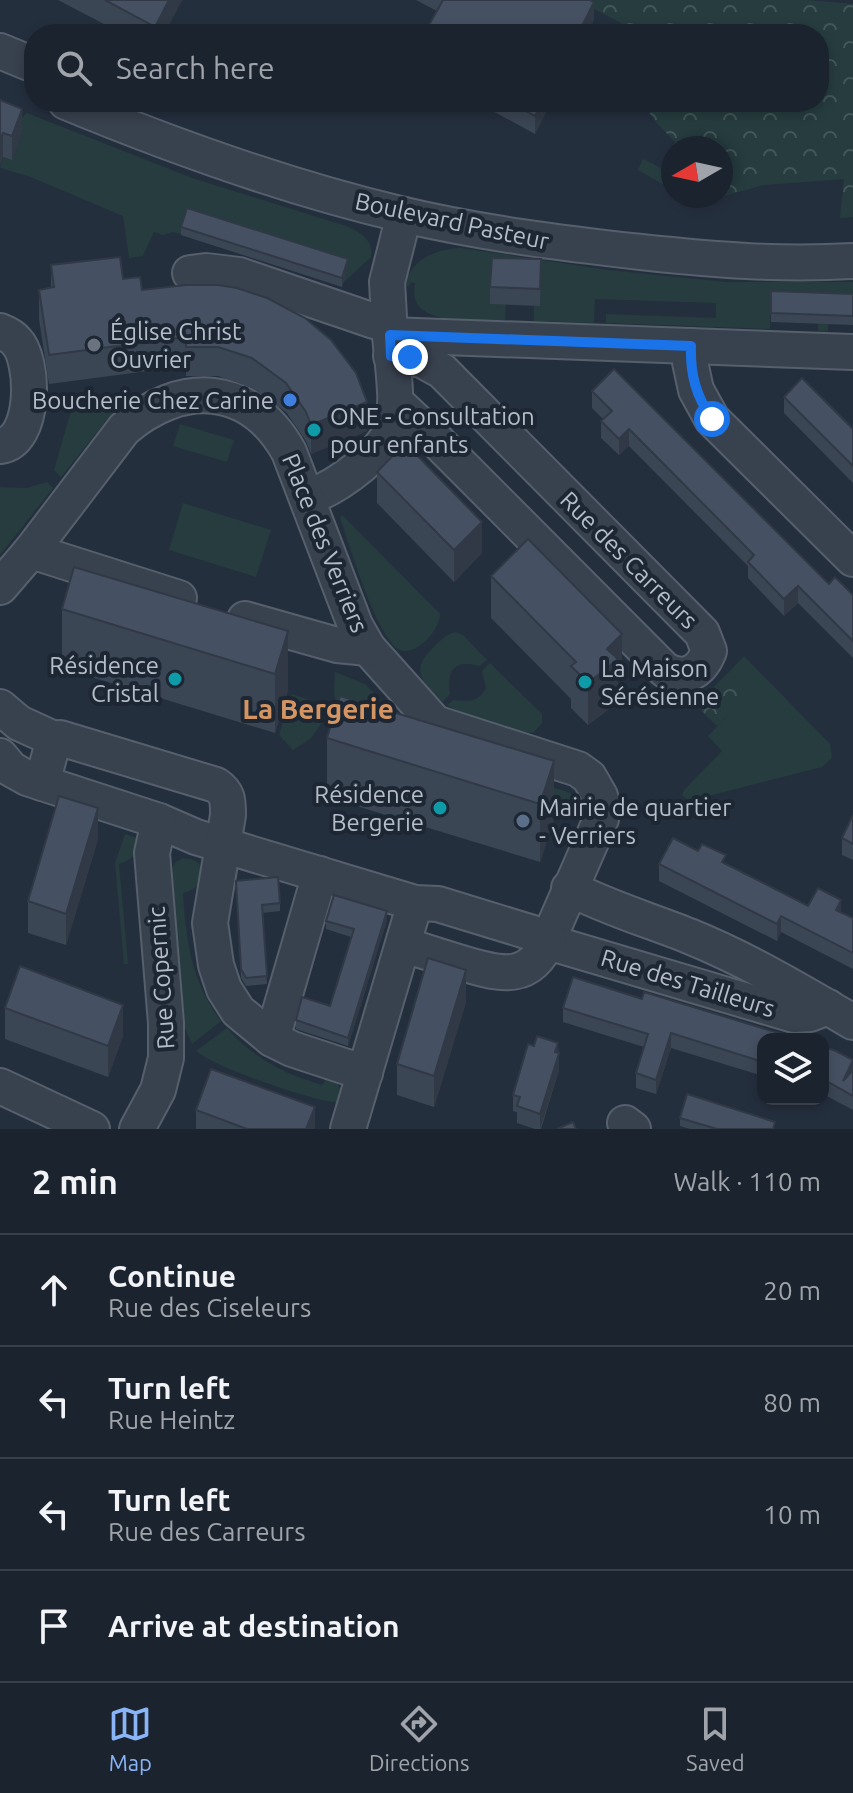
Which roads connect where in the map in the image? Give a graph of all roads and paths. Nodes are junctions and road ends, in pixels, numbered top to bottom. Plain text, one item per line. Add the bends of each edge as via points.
1 (0, 51) edge
2 (24, 61) edge
3 (0, 75) edge
4 (24, 85) edge
5 (92, 112) edge
6 (150, 112) edge
7 (380, 185) junction
8 (438, 199) junction
9 (404, 215) junction
10 (853, 239) edge
11 (853, 261) edge
12 (190, 273) dead end
13 (0, 331) edge
14 (390, 337) junction
15 (691, 346) junction
16 (853, 352) edge
17 (395, 405) junction
18 (0, 446) edge
19 (307, 498) junction
20 (570, 501) junction
21 (534, 537) junction
22 (31, 551) junction
23 (853, 559) edge
24 (0, 587) edge
25 (368, 648) junction
26 (0, 707) edge
27 (54, 739) junction
28 (0, 756) edge
29 (42, 783) junction
30 (159, 821) junction
31 (223, 845) junction
32 (320, 874) junction
33 (569, 888) junction
34 (415, 903) junction
35 (548, 940) junction
36 (404, 945) junction
37 (840, 1014) edge
38 (272, 1039) junction
39 (365, 1073) junction
40 (0, 1086) edge
41 (92, 1129) edge
42 (137, 1129) edge
43 (348, 1129) edge

1 - 2 street
3 - 4 street
5 - 9 street, Boulevard Pasteur via 207,157
6 - 7 street, Boulevard Pasteur via 236,144
7 - 8 street, Boulevard Pasteur
7 - 9 street
8 - 9 street
8 - 10 street, Boulevard Pasteur via 692,238
9 - 11 street, Boulevard Pasteur via 511,236 689,258 781,264
9 - 14 street via 387,282
12 - 14 street via 239,275 374,321
13 - 18 street via 17,341 22,352 29,400 16,439
14 - 15 street
14 - 17 street
14 - 20 street, Rue des Carreurs via 442,371
15 - 16 street
15 - 23 street via 696,390 712,419
17 - 19 street via 390,432 376,449 347,477
17 - 21 street, Rue des Carreurs
19 - 22 street, Place des Verriers via 289,452 269,422 229,399 183,397 152,408 124,429
19 - 25 street, Place des Verriers
20 - 21 street
20 - 21 street, Rue des Carreurs via 702,633 709,651 701,667 686,675 665,670
22 - 24 street, Place des Verriers
22 - 25 street, Place des Verriers via 315,640
25 - 33 street, Place des Verriers via 435,723 589,777 600,796 601,819
26 - 27 street via 19,723
27 - 29 street
27 - 31 street via 216,785 228,800
28 - 29 street via 11,769
29 - 30 street
30 - 31 street
30 - 42 street, Rue Copernic via 152,853 166,1058 158,1090
31 - 32 street
31 - 38 street via 210,923 216,965 238,1011
32 - 34 street
32 - 38 street
33 - 35 street
33 - 37 street, Rue des Tailleurs via 740,959
34 - 35 street via 438,904
34 - 36 street
35 - 36 street via 532,965 506,974
35 - 37 street, Rue des Tailleurs via 794,1015
36 - 39 street
38 - 39 street
39 - 43 street
40 - 41 street

